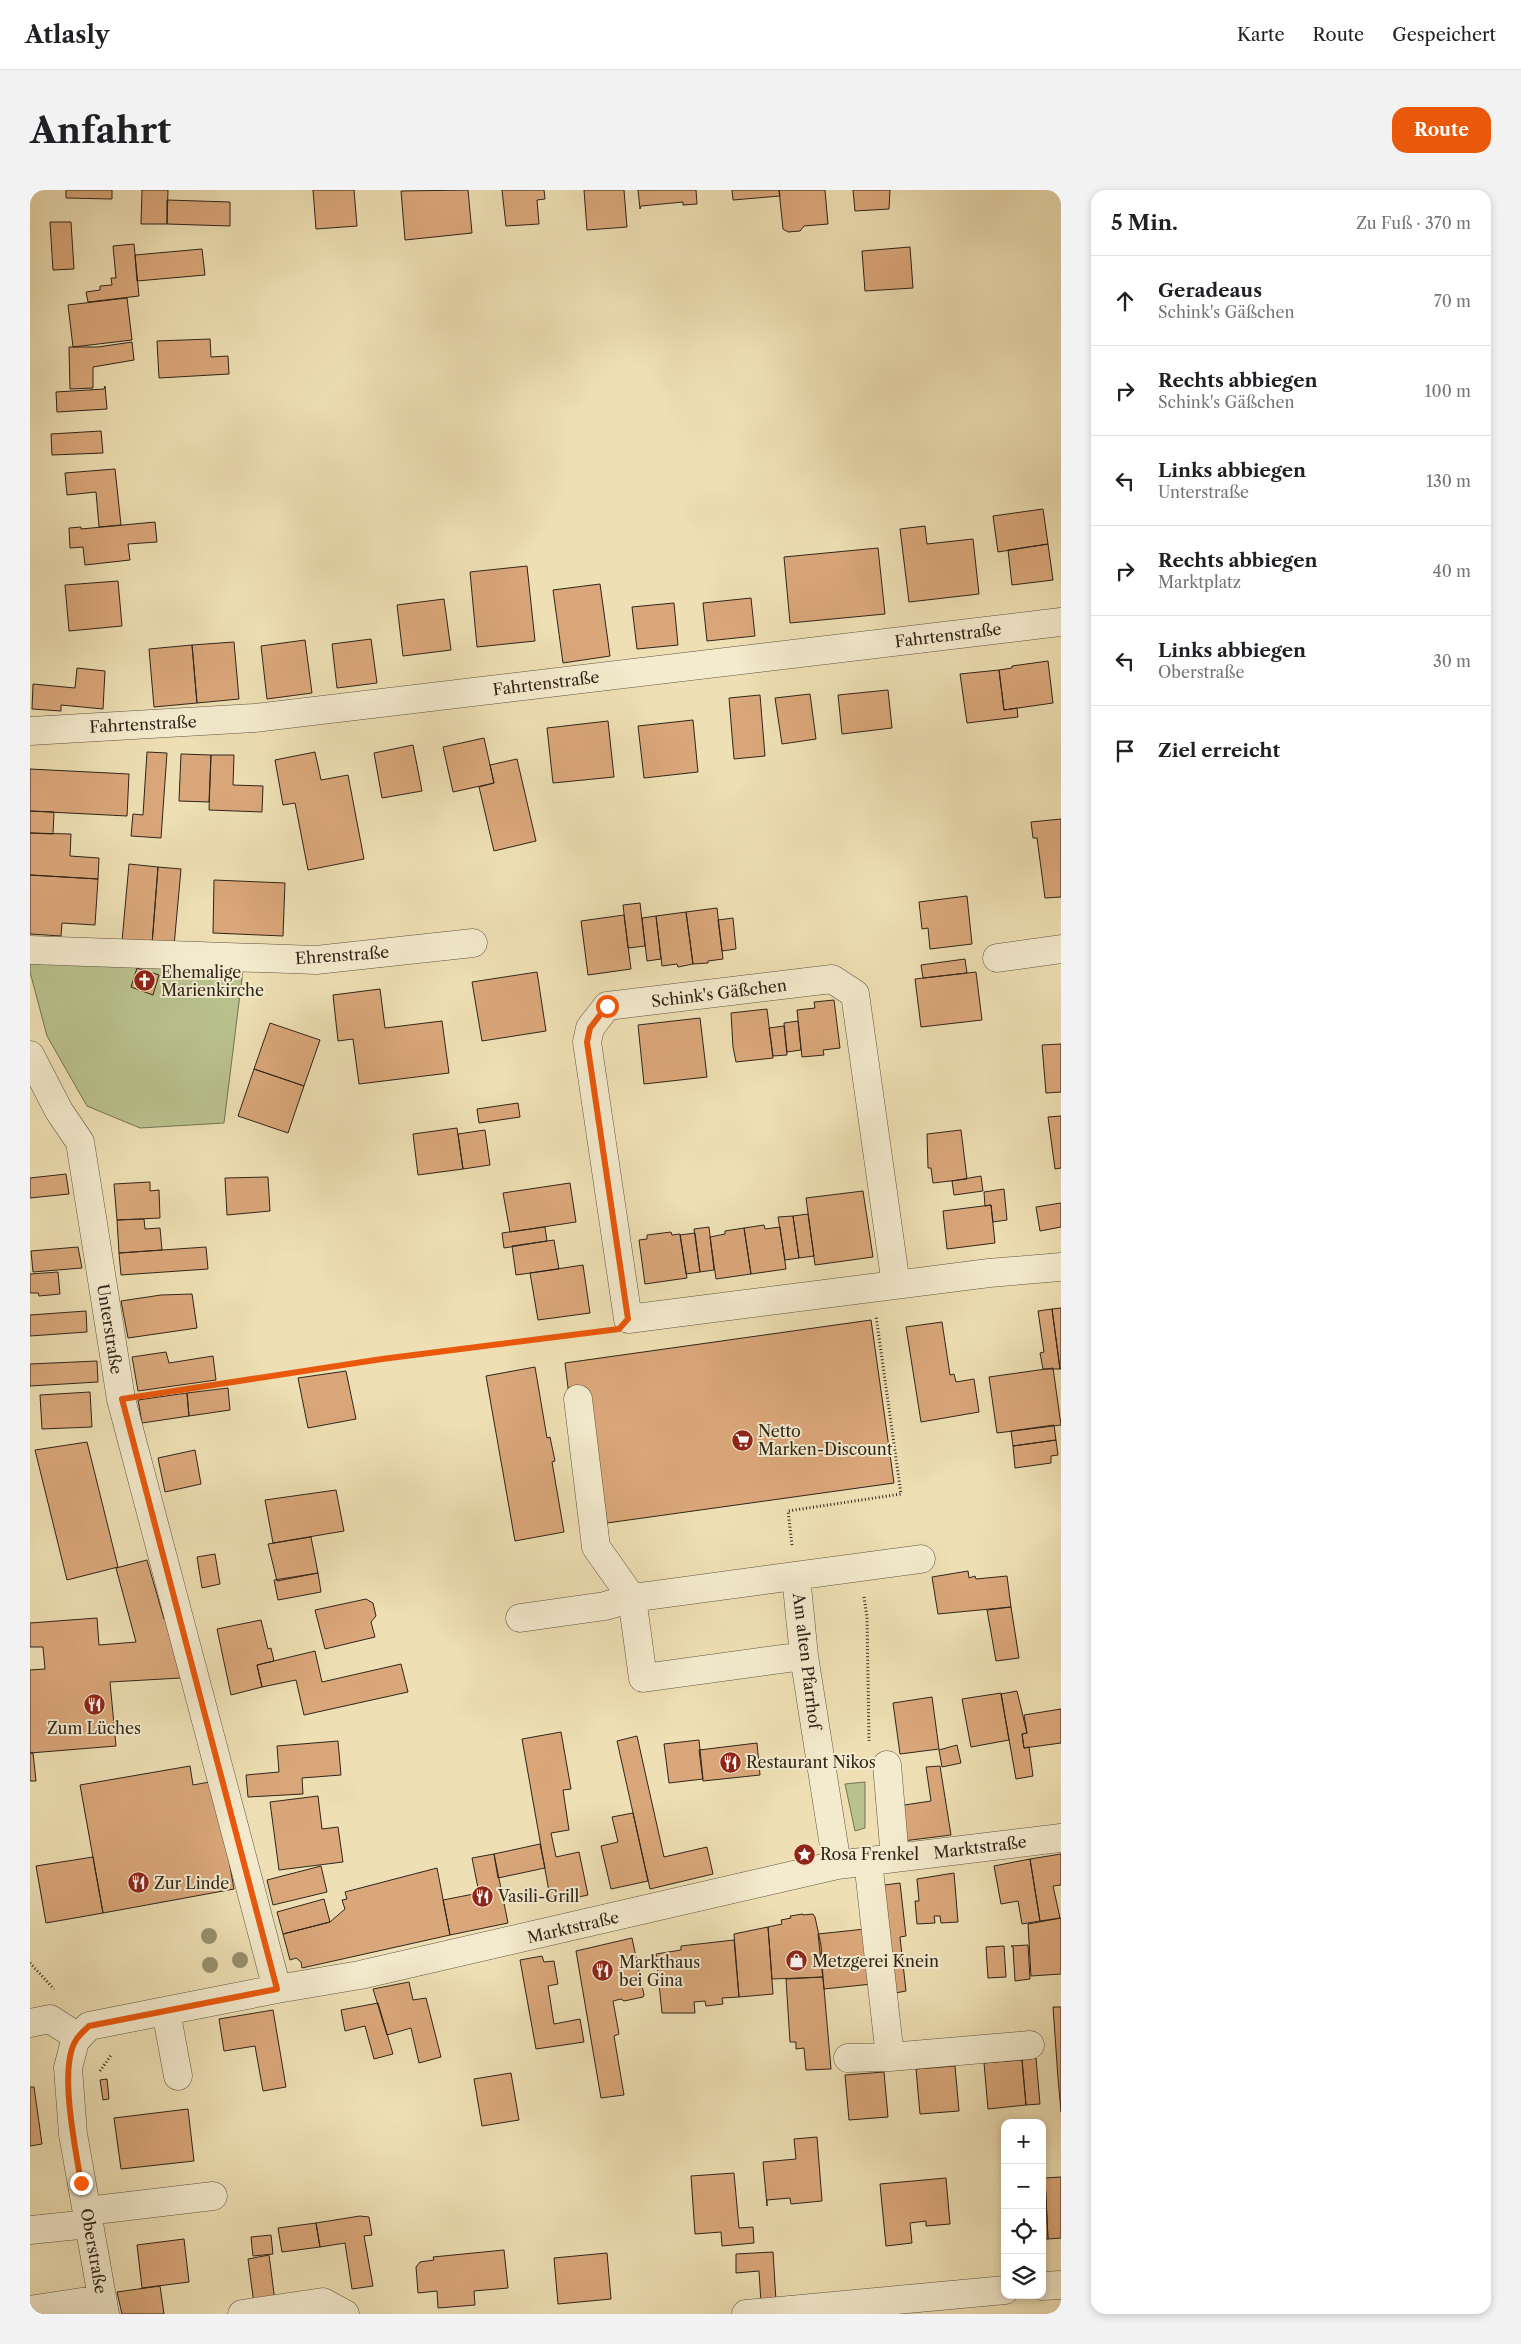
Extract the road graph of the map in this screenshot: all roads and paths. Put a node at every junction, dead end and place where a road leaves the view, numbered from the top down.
1 (1061, 622) edge
2 (30, 730) edge
3 (474, 943) dead end
4 (1061, 949) edge
5 (30, 950) edge
6 (997, 958) dead end
7 (33, 1067) edge
8 (1061, 1267) edge
9 (884, 1286) junction
10 (628, 1319) junction
11 (122, 1399) junction
12 (578, 1399) dead end
13 (921, 1559) dead end
14 (860, 1567) junction
15 (796, 1576) junction
16 (632, 1598) junction
17 (520, 1618) dead end
18 (804, 1656) junction
19 (869, 1743) dead end
20 (887, 1765) dead end
21 (1061, 1838) edge
22 (895, 1858) junction
23 (868, 1861) junction
24 (837, 1865) junction
25 (277, 1989) junction
26 (166, 2010) junction
27 (30, 2023) edge
28 (76, 2039) junction
29 (1030, 2045) dead end
30 (116, 2048) dead end
31 (890, 2057) junction
32 (848, 2058) dead end
33 (178, 2076) dead end
34 (94, 2078) dead end
35 (213, 2196) dead end
36 (88, 2217) junction
37 (30, 2230) edge
38 (1061, 2284) edge
39 (1046, 2286) edge
40 (1001, 2290) edge
41 (104, 2306) edge
42 (30, 2310) edge
43 (242, 2314) edge
44 (345, 2314) edge
45 (746, 2314) edge

1 - 2 street, Fahrtenstraße
3 - 5 street, Ehrenstraße
4 - 6 street
7 - 11 street, Unterstraße
8 - 9 street
9 - 10 street
9 - 10 street, Schink's Gäßchen
9 - 15 path
10 - 11 path
11 - 25 street, Unterstraße
12 - 16 street
13 - 14 street
14 - 15 street
14 - 19 path
15 - 16 street
15 - 18 street, Am alten Pfarrhof
16 - 17 street
16 - 18 street
18 - 24 street, Am alten Pfarrhof
20 - 22 street
21 - 22 street, Marktstraße
22 - 23 street, Marktstraße
23 - 24 street, Marktstraße
23 - 31 street
24 - 25 street, Marktstraße
25 - 26 street, Marktstraße
26 - 28 street, Marktstraße
26 - 33 street
27 - 28 street
28 - 36 street, Oberstraße
29 - 31 street
30 - 34 path
31 - 32 street
35 - 36 street
36 - 37 street
36 - 41 street, Oberstraße
38 - 39 street
40 - 45 street
41 - 42 street
43 - 44 street

